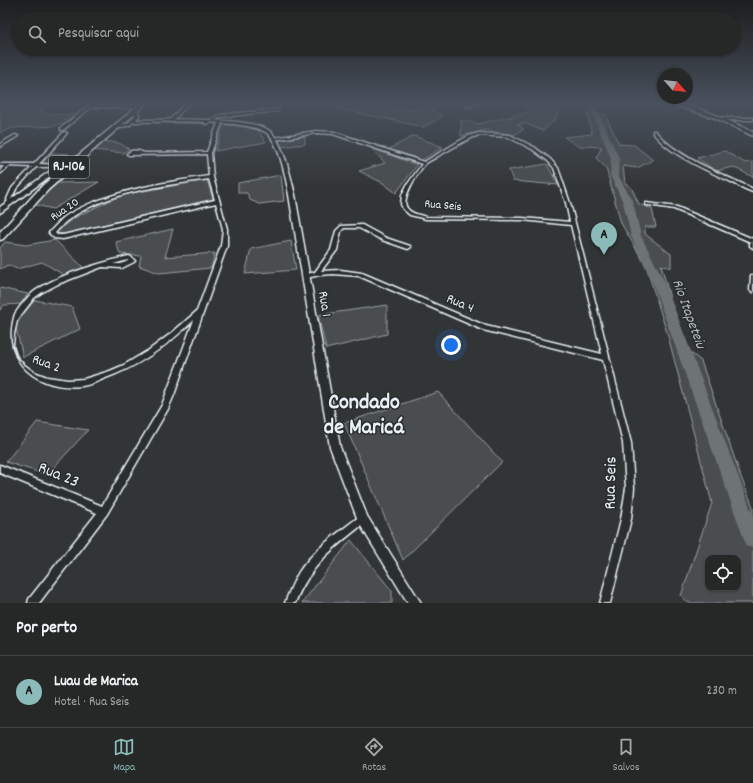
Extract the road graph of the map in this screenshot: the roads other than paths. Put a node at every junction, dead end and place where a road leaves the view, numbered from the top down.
1 (63, 131) edge
2 (107, 131) edge
3 (112, 131) edge
4 (217, 131) edge
5 (267, 131) edge
6 (654, 132) dead end
7 (16, 136) dead end
8 (274, 139) junction
9 (0, 146) edge
10 (209, 153) junction
11 (145, 154) dead end
12 (0, 162) edge
13 (424, 163) junction
14 (0, 165) edge
15 (22, 165) junction
16 (37, 165) junction
17 (7, 166) junction
18 (61, 166) junction
19 (0, 173) edge
20 (211, 177) junction
21 (753, 191) edge
22 (218, 201) junction
23 (10, 202) junction
24 (648, 204) dead end
25 (0, 211) edge
26 (573, 224) junction
27 (0, 238) edge
28 (753, 243) edge
29 (408, 247) dead end
30 (101, 265) dead end
31 (317, 273) junction
32 (306, 276) junction
33 (753, 278) edge
34 (753, 290) edge
35 (200, 312) junction
36 (606, 358) junction
37 (0, 469) edge
38 (104, 511) junction
39 (363, 519) junction
40 (33, 603) edge
41 (290, 603) edge
42 (415, 603) edge
43 (605, 603) edge

1 - 16 street
2 - 18 highway, RJ-106
3 - 27 highway, RJ-106
4 - 10 street, Rua 2
5 - 8 street
6 - 21 street
7 - 9 street
8 - 13 street
8 - 32 street, Rua 1
10 - 11 street
10 - 20 street, Rua 2
12 - 15 street
13 - 26 street, Rua Seis
13 - 26 street, Rua Seis
14 - 17 street
15 - 16 street
15 - 17 street
16 - 18 street
16 - 23 street
17 - 19 street
18 - 23 highway, RJ-106
20 - 22 street, Rua 2
20 - 22 street, Rua 20
22 - 35 street, Rua 2
23 - 25 highway, RJ-106
24 - 28 street
26 - 36 street, Rua Seis
29 - 31 street
30 - 35 street, Rua 2
31 - 32 street, Rua 4
31 - 36 street, Rua 4
32 - 39 street, Rua 1
33 - 34 street
35 - 38 street, Rua 2
36 - 43 street, Rua Seis
37 - 38 street, Rua 23
38 - 40 street, Rua 2
39 - 41 street
39 - 42 street, Rua 1

